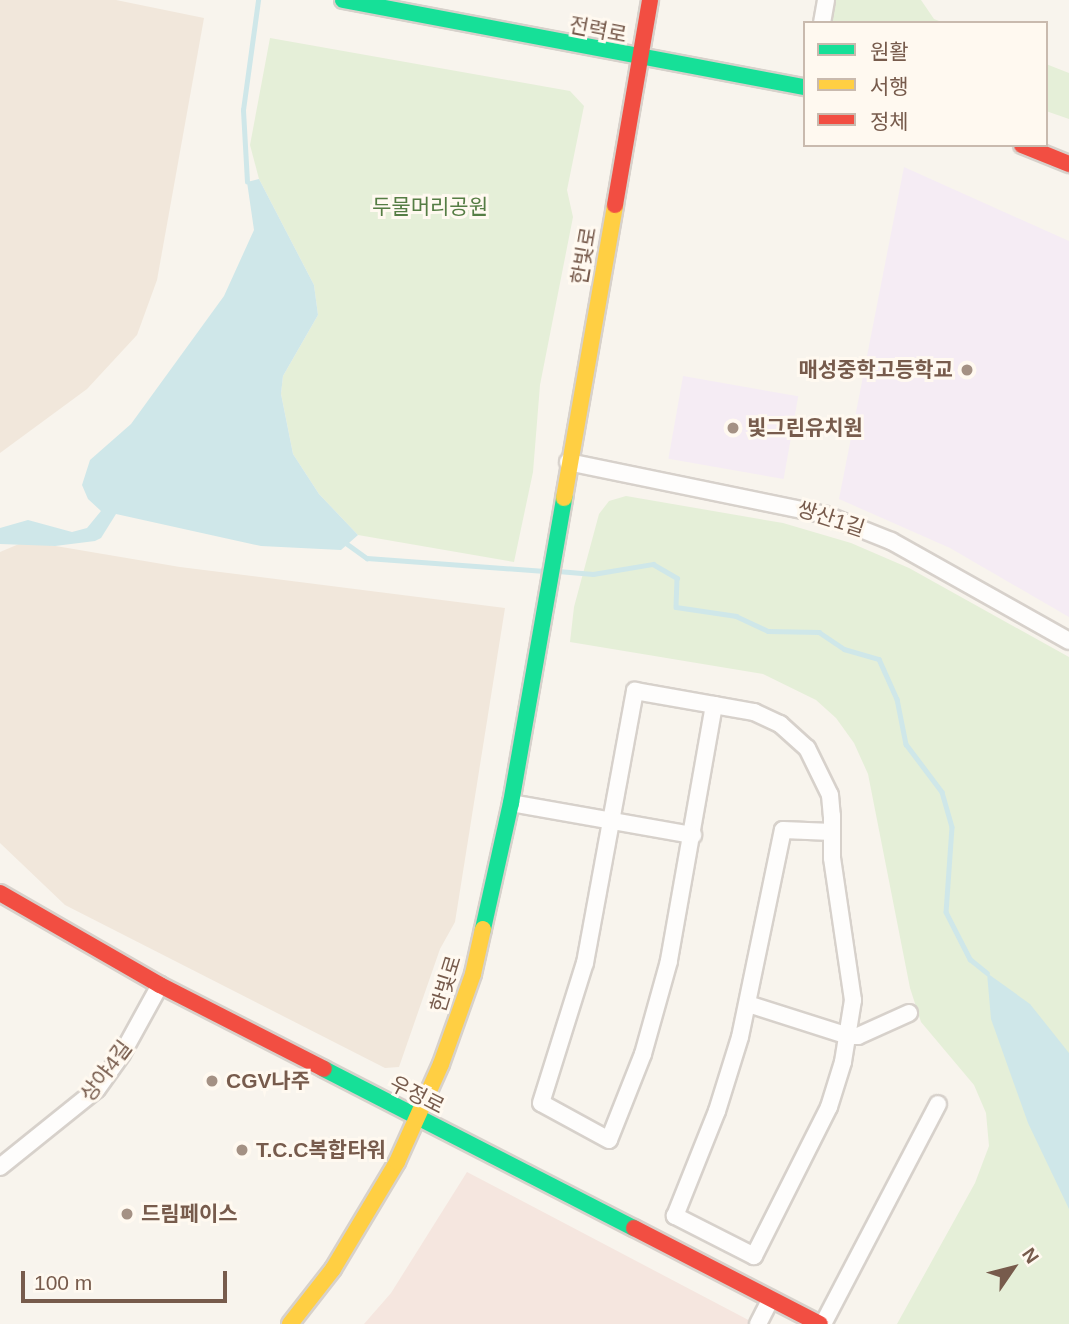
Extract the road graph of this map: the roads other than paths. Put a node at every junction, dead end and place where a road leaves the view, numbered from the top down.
1 (344, 0) edge
2 (650, 0) edge
3 (826, 0) edge
4 (822, 21) edge
5 (641, 60) junction
6 (803, 88) edge
7 (1027, 147) edge
8 (1069, 164) edge
9 (568, 462) junction
10 (1069, 641) edge
11 (714, 705) junction
12 (512, 803) junction
13 (614, 821) junction
14 (832, 832) junction
15 (693, 835) junction
16 (0, 893) edge
17 (160, 985) junction
18 (748, 1003) junction
19 (909, 1013) dead end
20 (848, 1036) junction
21 (938, 1104) dead end
22 (416, 1119) junction
23 (0, 1167) edge
24 (771, 1299) junction
25 (290, 1324) edge
26 (758, 1324) edge
27 (822, 1324) edge

1 - 5 street, 전력로
2 - 5 street, 한빛로
3 - 4 street
5 - 6 street, 전력로
5 - 9 street, 한빛로
7 - 8 street
9 - 10 street, 쌍산1길
9 - 12 street, 한빛로
11 - 13 street
11 - 14 street
11 - 15 street
12 - 13 street
12 - 22 street, 한빛로
13 - 15 street
13 - 15 street
14 - 18 street
14 - 20 street
16 - 17 street, 우정로
17 - 22 street, 우정로
17 - 23 street, 상야4길
18 - 20 street
18 - 20 street
19 - 20 street
21 - 27 street
22 - 24 street, 우정로
22 - 25 street, 한빛로
24 - 26 street
24 - 27 street, 우정로

